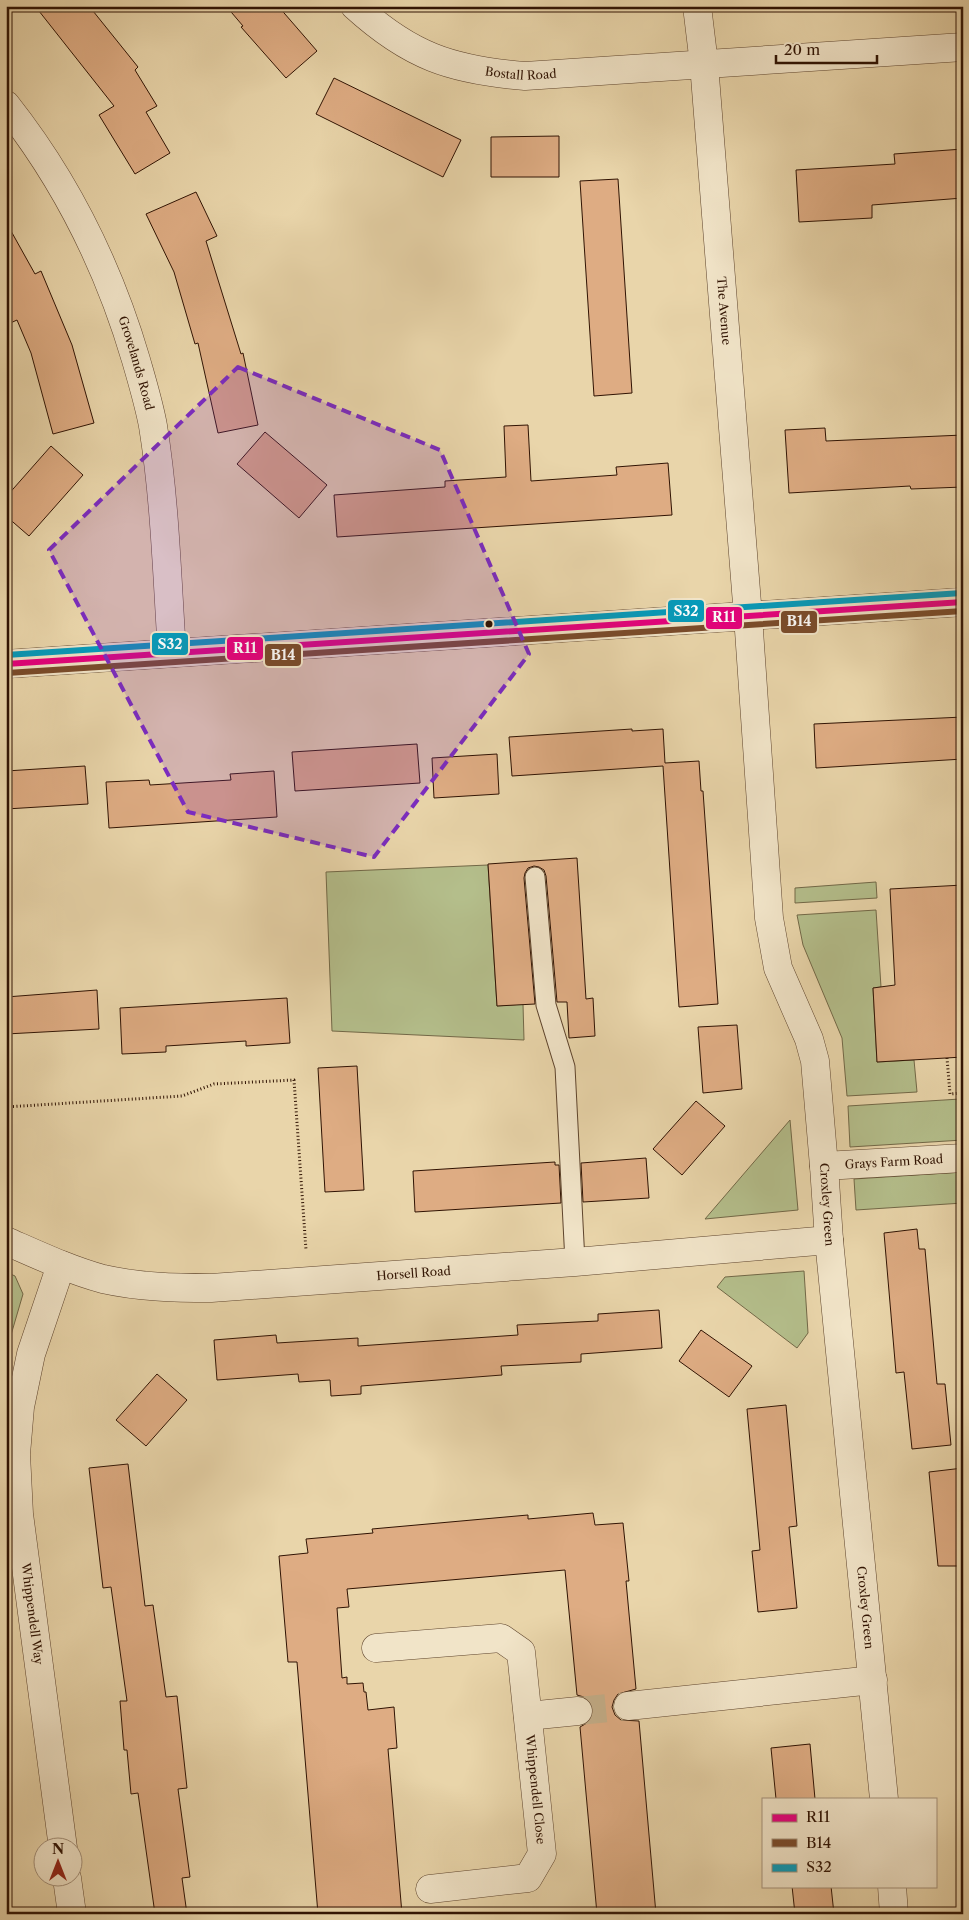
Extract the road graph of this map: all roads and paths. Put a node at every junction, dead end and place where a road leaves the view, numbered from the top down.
1 (355, 6) edge
2 (696, 6) edge
3 (963, 47) edge
4 (704, 64) junction
5 (6, 105) edge
6 (963, 602) edge
7 (748, 616) junction
8 (172, 652) junction
9 (6, 664) edge
10 (534, 877) dead end
11 (947, 1058) dead end
12 (963, 1093) edge
13 (6, 1107) edge
14 (963, 1158) edge
15 (824, 1166) junction
16 (829, 1240) junction
17 (6, 1241) edge
18 (575, 1262) junction
19 (61, 1265) junction
20 (308, 1281) junction
21 (12, 1515) edge
22 (376, 1648) dead end
23 (873, 1680) junction
24 (628, 1706) tunnel mouth
25 (578, 1711) tunnel mouth
26 (528, 1716) junction
27 (884, 1798) edge
28 (61, 1838) edge
29 (69, 1888) edge
30 (892, 1888) edge
31 (430, 1890) dead end
32 (72, 1914) edge
33 (894, 1914) edge

1 - 4 street, Bostall Road
2 - 4 street, The Avenue
3 - 4 street, Bostall Road
4 - 7 street, The Avenue
5 - 8 street, Grovelands Road
6 - 7 street
7 - 8 street
7 - 15 street, Croxley Green
8 - 9 street
10 - 18 lane
11 - 12 path
13 - 20 path
14 - 15 street, Grays Farm Road
15 - 16 street, Croxley Green
16 - 18 street, Horsell Road
16 - 23 street, Croxley Green
17 - 19 street, Horsell Road
18 - 20 street, Horsell Road
19 - 20 street, Horsell Road
19 - 21 street, Whippendell Way
21 - 28 street, Whippendell Way
22 - 26 street, Whippendell Close
23 - 24 street
23 - 27 street, Croxley Green
25 - 26 street, Whippendell Close
26 - 31 street, Whippendell Close
29 - 32 street
30 - 33 street

